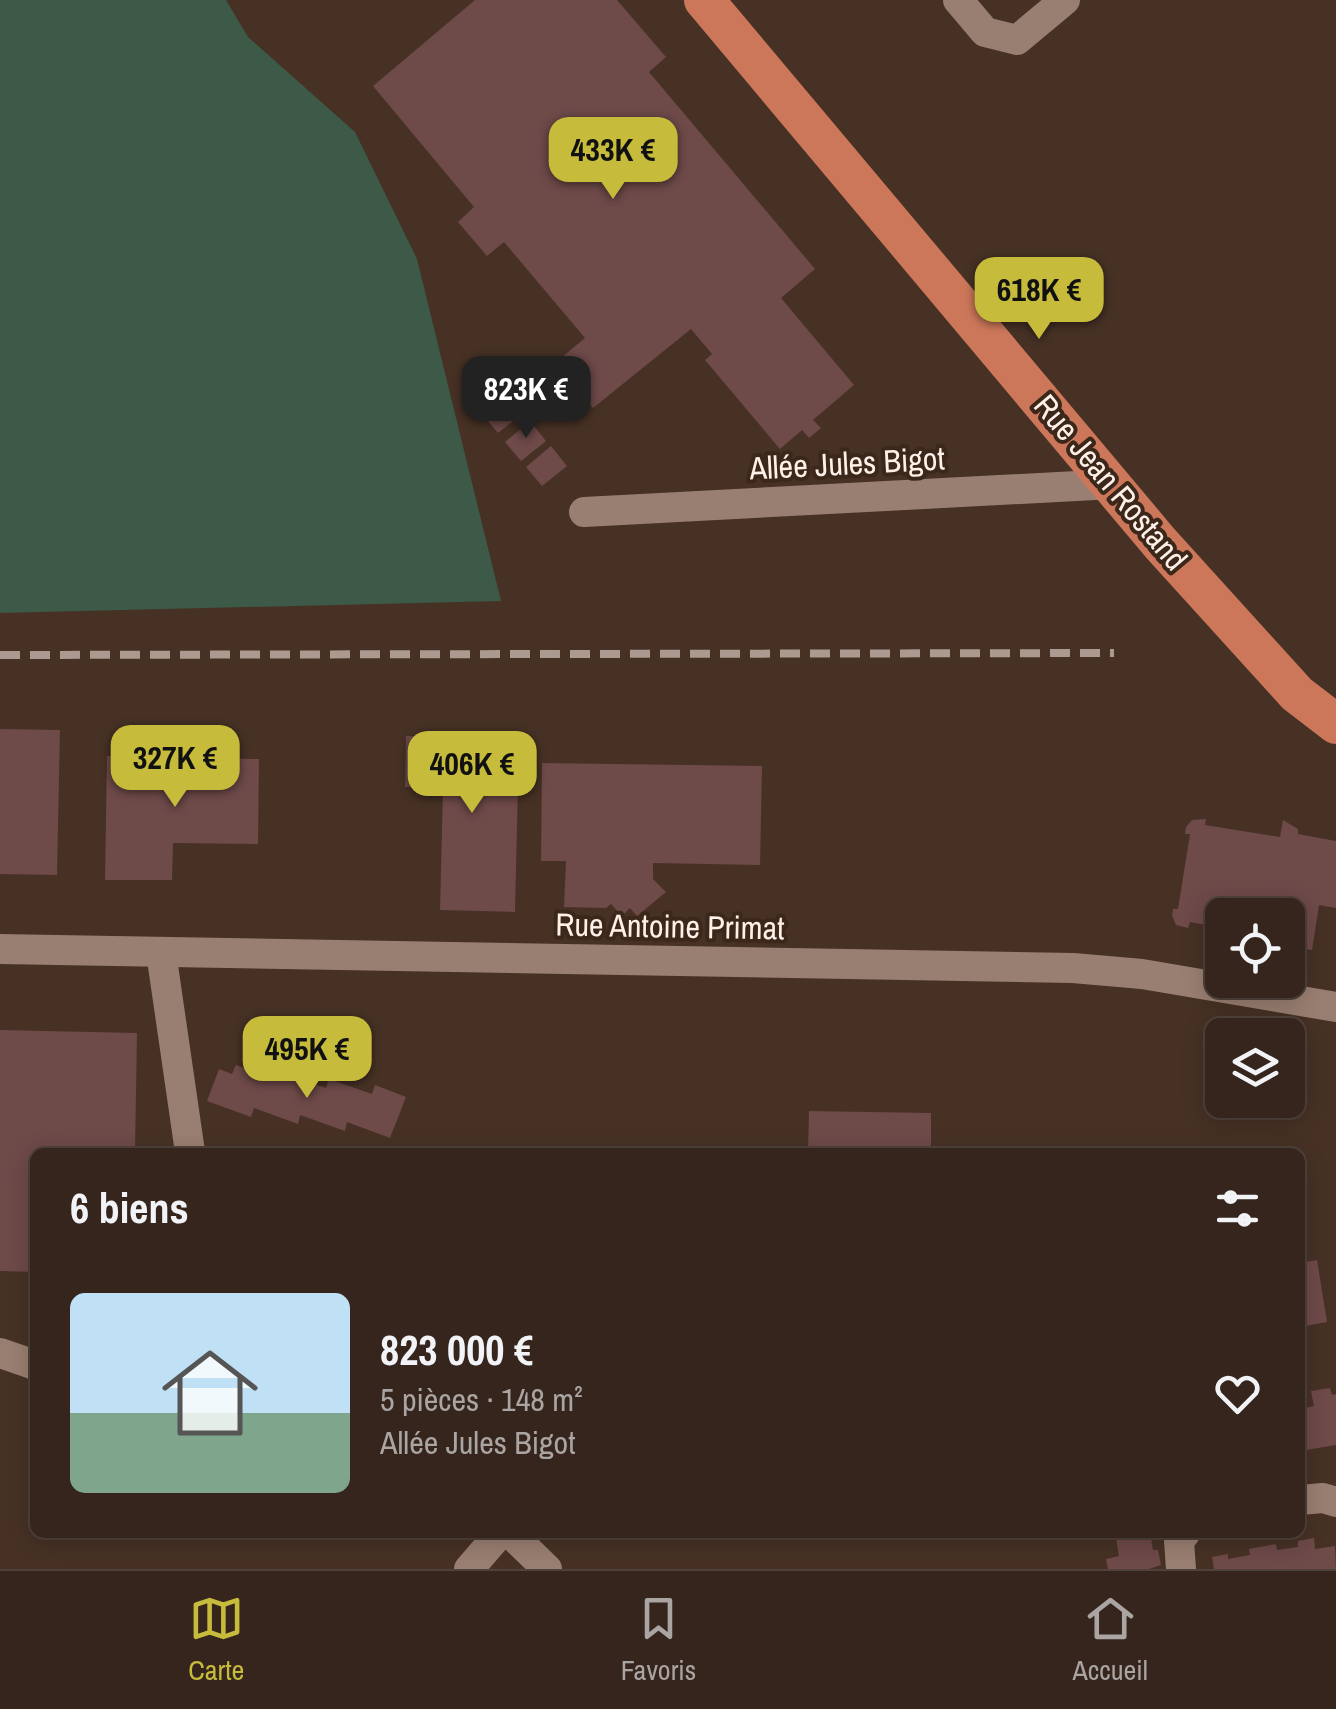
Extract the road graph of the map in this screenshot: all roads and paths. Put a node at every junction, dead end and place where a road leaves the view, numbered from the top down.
1 (704, 0) edge
2 (958, 0) edge
3 (1065, 0) edge
4 (1114, 484) junction
5 (584, 512) dead end
6 (1336, 724) edge
7 (0, 949) edge
8 (161, 952) junction
9 (1336, 1007) edge
10 (189, 1148) edge
11 (0, 1353) edge
12 (30, 1363) edge
13 (1305, 1500) edge
14 (1336, 1502) edge
15 (497, 1538) edge
16 (516, 1538) edge
17 (1182, 1538) edge
18 (469, 1569) edge
19 (547, 1569) edge
20 (1181, 1569) edge

1 - 4 main road, Rue Jean Rostand
2 - 3 street
4 - 5 street, Allée Jules Bigot
4 - 6 main road, Rue Jean Rostand
7 - 8 street, Rue Antoine Primat
8 - 9 street, Rue Antoine Primat
8 - 10 street
11 - 12 street
13 - 14 street
15 - 18 street
16 - 19 street
17 - 20 street

